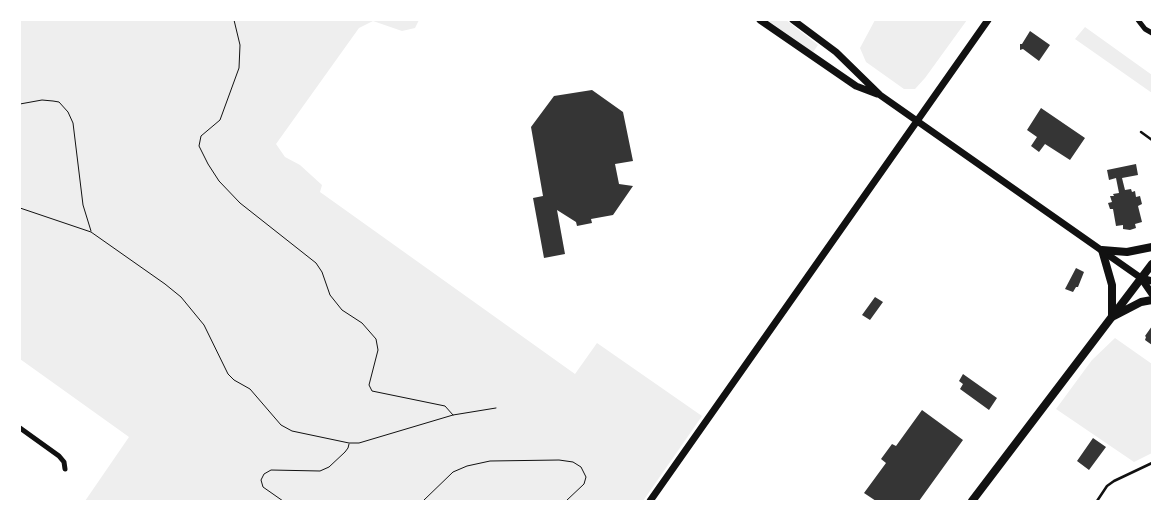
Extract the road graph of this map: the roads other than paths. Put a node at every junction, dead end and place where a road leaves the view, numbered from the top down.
1 (760, 20) edge
2 (793, 20) edge
3 (988, 20) edge
4 (1138, 20) edge
5 (1152, 33) edge
6 (880, 95) junction
7 (918, 121) junction
8 (1141, 132) dead end
9 (1152, 140) edge
10 (1152, 247) edge
11 (1102, 250) junction
12 (1152, 264) edge
13 (1141, 278) junction
14 (1152, 281) edge
15 (1152, 294) edge
16 (1152, 300) edge
17 (1112, 317) junction
18 (20, 428) edge
19 (1152, 463) edge
20 (65, 469) dead end
21 (974, 500) edge
22 (650, 501) edge
23 (1097, 501) edge

1 - 6 main road
2 - 6 main road
3 - 7 main road
4 - 5 street
6 - 7 main road
7 - 11 main road
7 - 22 main road
8 - 9 lane
10 - 11 main road
11 - 13 main road
11 - 17 main road
12 - 13 main road
13 - 14 main road
13 - 15 main road
13 - 17 main road
16 - 17 main road
17 - 21 main road
18 - 20 street
19 - 23 lane

